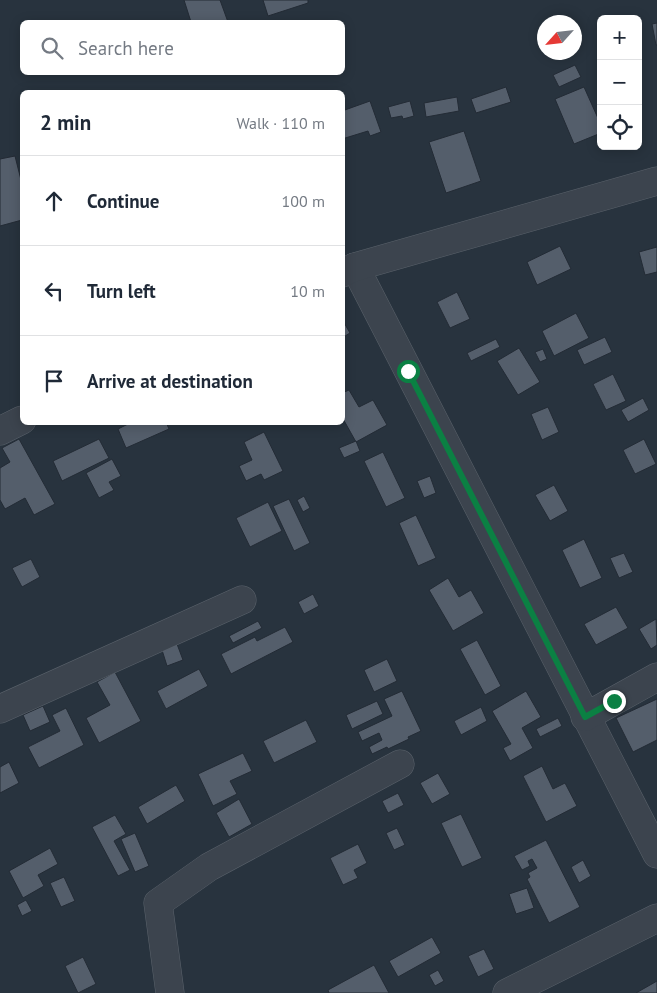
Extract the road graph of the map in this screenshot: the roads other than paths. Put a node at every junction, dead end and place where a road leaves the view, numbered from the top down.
1 (657, 181) edge
2 (349, 270) edge
3 (20, 421) edge
4 (0, 430) edge
5 (242, 600) dead end
6 (657, 677) edge
7 (0, 709) edge
8 (585, 717) junction
9 (400, 764) dead end
10 (657, 854) edge
11 (657, 918) edge
12 (170, 993) edge
13 (507, 993) edge

1 - 2 street
2 - 8 street
3 - 4 street
5 - 7 street
6 - 8 street
8 - 10 street
9 - 12 street
11 - 13 street

